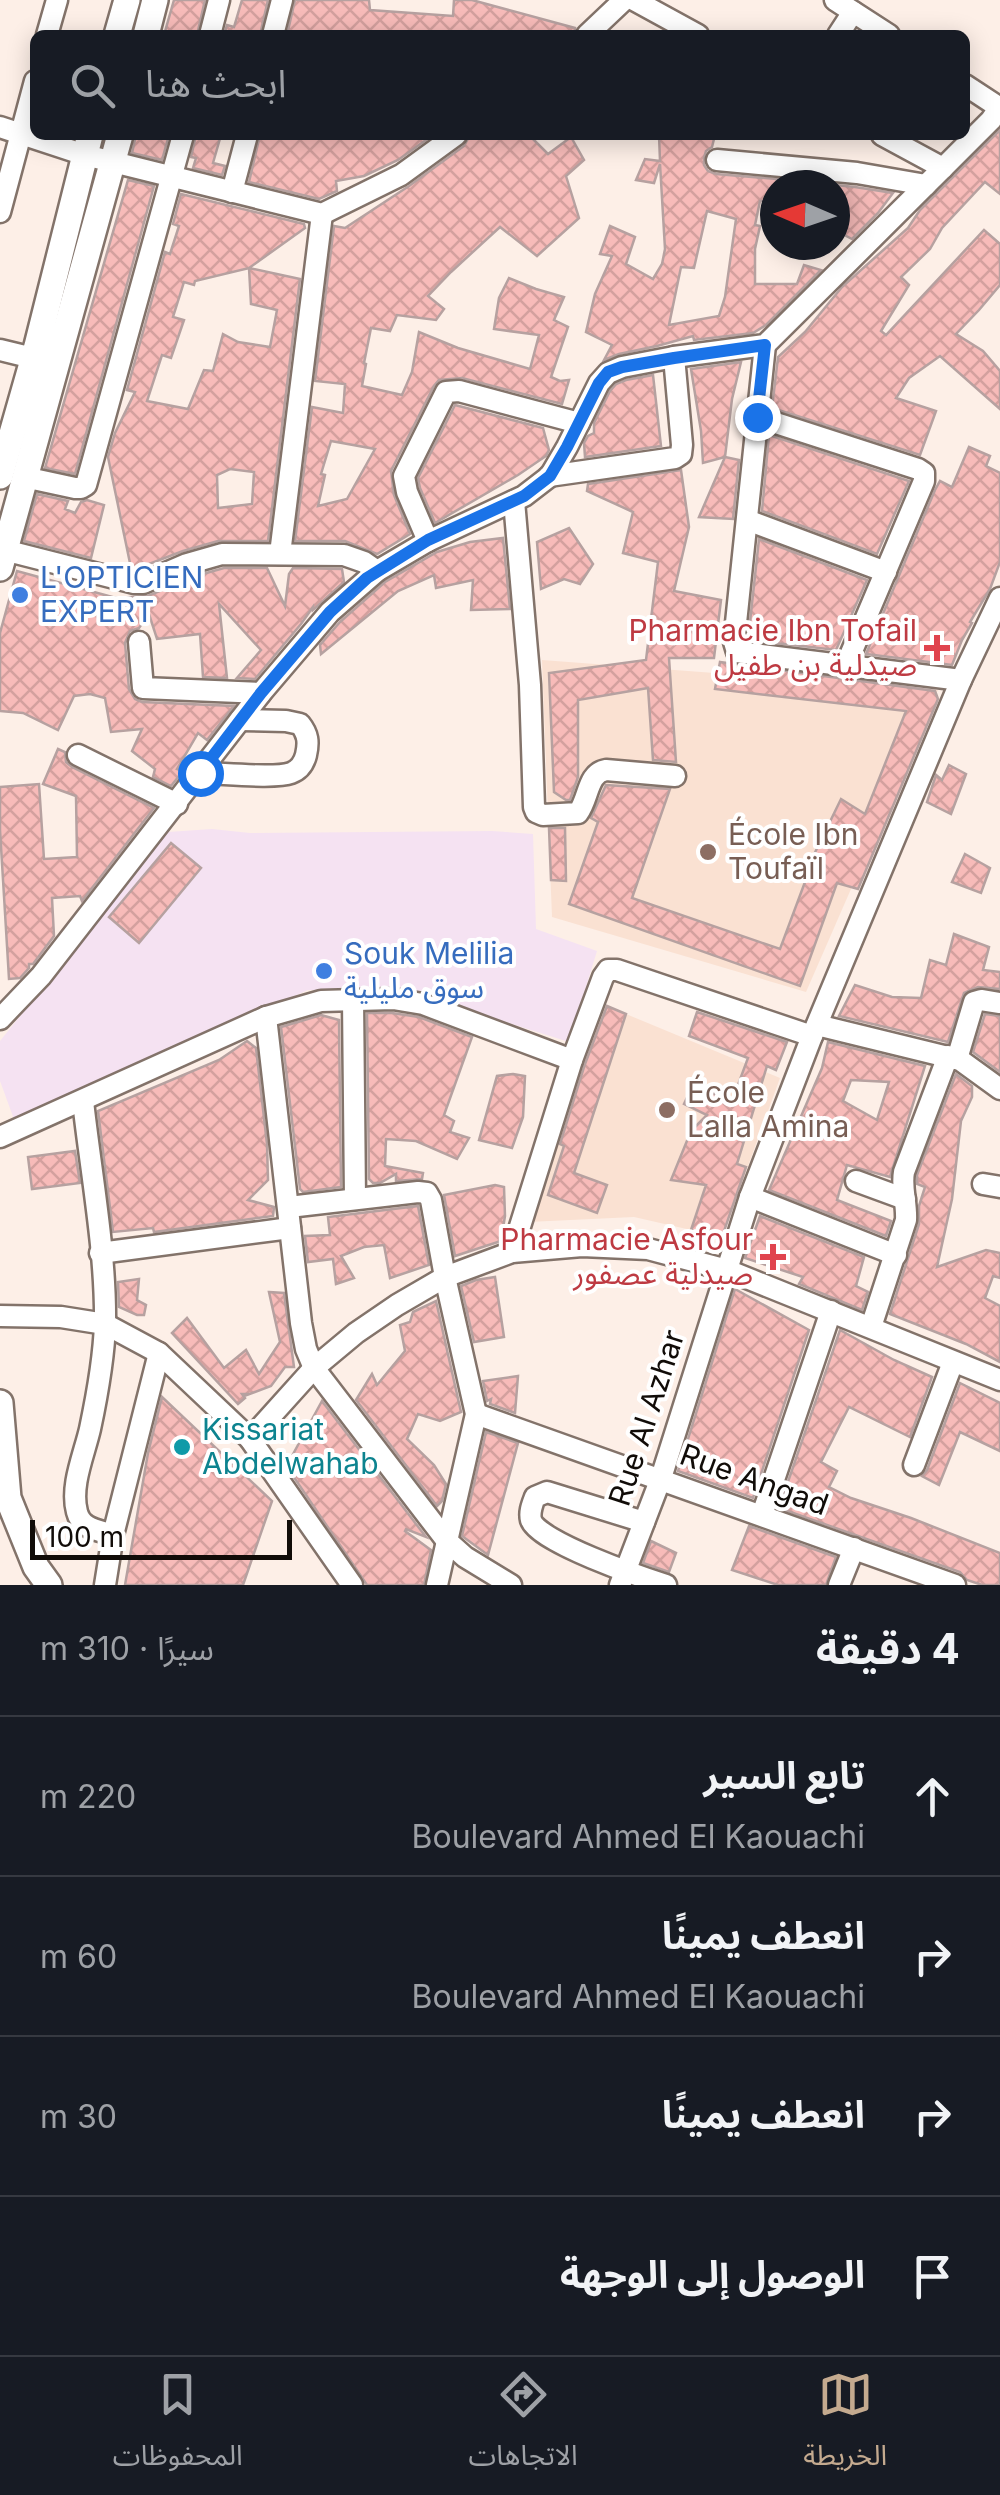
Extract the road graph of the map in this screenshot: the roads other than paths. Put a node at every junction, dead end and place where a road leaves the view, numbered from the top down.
1 (57, 0) edge
2 (126, 0) edge
3 (155, 0) edge
4 (219, 0) edge
5 (282, 0) edge
6 (624, 0) edge
7 (634, 0) edge
8 (835, 0) edge
9 (854, 12) junction
10 (49, 30) edge
11 (118, 30) edge
12 (147, 30) edge
13 (211, 30) edge
14 (274, 30) edge
15 (592, 30) edge
16 (689, 30) edge
17 (841, 30) edge
18 (881, 30) edge
19 (970, 88) edge
20 (30, 100) edge
21 (1000, 108) edge
22 (0, 127) edge
23 (21, 132) junction
24 (30, 134) edge
25 (62, 140) edge
26 (119, 140) edge
27 (182, 140) edge
28 (246, 140) edge
29 (449, 140) edge
30 (891, 140) edge
31 (88, 145) edge
32 (717, 160) dead end
33 (113, 161) junction
34 (943, 168) junction
35 (172, 176) junction
36 (926, 185) junction
37 (232, 192) junction
38 (0, 212) edge
39 (322, 214) junction
40 (765, 345) junction
41 (0, 350) edge
42 (33, 358) junction
43 (674, 358) junction
44 (757, 417) junction
45 (579, 423) junction
46 (12, 476) edge
47 (549, 476) junction
48 (514, 501) junction
49 (747, 520) junction
50 (428, 540) junction
51 (280, 554) junction
52 (2, 559) edge
53 (377, 571) junction
54 (886, 572) junction
55 (998, 606) edge
56 (139, 642) dead end
57 (846, 665) junction
58 (962, 680) junction
59 (261, 693) junction
60 (240, 720) junction
61 (78, 755) dead end
62 (200, 773) junction
63 (675, 776) dead end
64 (177, 804) junction
65 (353, 999) junction
66 (1000, 1003) edge
67 (266, 1017) junction
68 (0, 1019) edge
69 (814, 1031) junction
70 (952, 1058) junction
71 (572, 1060) junction
72 (1000, 1089) edge
73 (83, 1101) junction
74 (0, 1138) edge
75 (856, 1181) dead end
76 (750, 1197) junction
77 (355, 1199) junction
78 (906, 1199) junction
79 (289, 1218) junction
80 (512, 1252) junction
81 (100, 1253) junction
82 (896, 1255) junction
83 (727, 1270) junction
84 (445, 1276) junction
85 (831, 1311) junction
86 (0, 1316) edge
87 (105, 1324) junction
88 (871, 1327) junction
89 (159, 1353) junction
90 (953, 1362) junction
91 (314, 1368) junction
92 (1000, 1380) edge
93 (0, 1403) edge
94 (476, 1414) junction
95 (250, 1439) junction
96 (914, 1465) dead end
97 (661, 1478) junction
98 (762, 1515) junction
99 (644, 1522) junction
100 (113, 1534) junction
101 (446, 1540) junction
102 (854, 1548) junction
103 (623, 1578) edge
104 (49, 1585) edge
105 (105, 1585) edge
106 (352, 1585) edge
107 (437, 1585) edge
108 (512, 1585) edge
109 (666, 1585) edge
110 (839, 1585) edge
111 (955, 1585) edge

1 - 10 street
2 - 11 main road
3 - 12 main road
4 - 13 street
5 - 14 street
6 - 15 street
7 - 16 street
8 - 9 street
9 - 17 street
9 - 18 street
19 - 21 street
20 - 23 street
21 - 34 street
22 - 23 street
23 - 24 street
23 - 38 street
25 - 31 street
26 - 33 main road
27 - 35 street
28 - 37 street
29 - 39 street
30 - 34 street
31 - 33 street
31 - 42 main road
32 - 36 street
33 - 35 street
33 - 46 main road
34 - 36 street
35 - 37 street
35 - 46 street
36 - 40 street
37 - 39 street
39 - 51 street
40 - 43 street
40 - 44 street
41 - 42 street
42 - 46 main road
43 - 45 street
43 - 47 street
44 - 49 street
44 - 54 street
45 - 47 street
45 - 50 street
46 - 52 main road
47 - 48 street
48 - 50 street
48 - 63 street
49 - 54 street
49 - 57 street
50 - 53 street
51 - 52 street
51 - 53 street
53 - 59 street
54 - 57 street
55 - 58 street, Rue Al Azhar
56 - 59 street
57 - 58 street
58 - 69 street, Rue Al Azhar
59 - 60 street
60 - 62 street
60 - 62 street
61 - 64 street
62 - 64 street
64 - 68 street
65 - 67 street
65 - 71 street
65 - 77 street
66 - 70 street
67 - 73 street
67 - 79 street
69 - 70 street
69 - 71 street
69 - 76 street, Rue Al Azhar
70 - 72 street
70 - 78 street
71 - 80 street
73 - 74 street
73 - 81 street
75 - 78 street
76 - 82 street
76 - 83 street, Rue Al Azhar
77 - 79 street
77 - 84 street
78 - 82 street
79 - 81 street
79 - 91 street
80 - 83 street
80 - 84 street
81 - 87 street
82 - 88 street
83 - 85 street
83 - 97 street, Rue Al Azhar
84 - 91 street
84 - 94 street
85 - 88 street
85 - 98 street
86 - 87 street
87 - 89 street
87 - 100 street
88 - 90 street
89 - 95 street
89 - 100 street
90 - 92 street
90 - 96 street
91 - 95 street
91 - 101 street
93 - 104 main road
94 - 97 street, Rue Angad
94 - 101 street
95 - 106 street
97 - 98 street, Rue Angad
97 - 99 street, Rue Al Azhar
98 - 102 street, Rue Angad
99 - 103 street, Rue Al Azhar
99 - 103 street
100 - 105 street
101 - 107 street
101 - 108 street
102 - 110 street
102 - 111 street, Rue Angad
103 - 109 street

